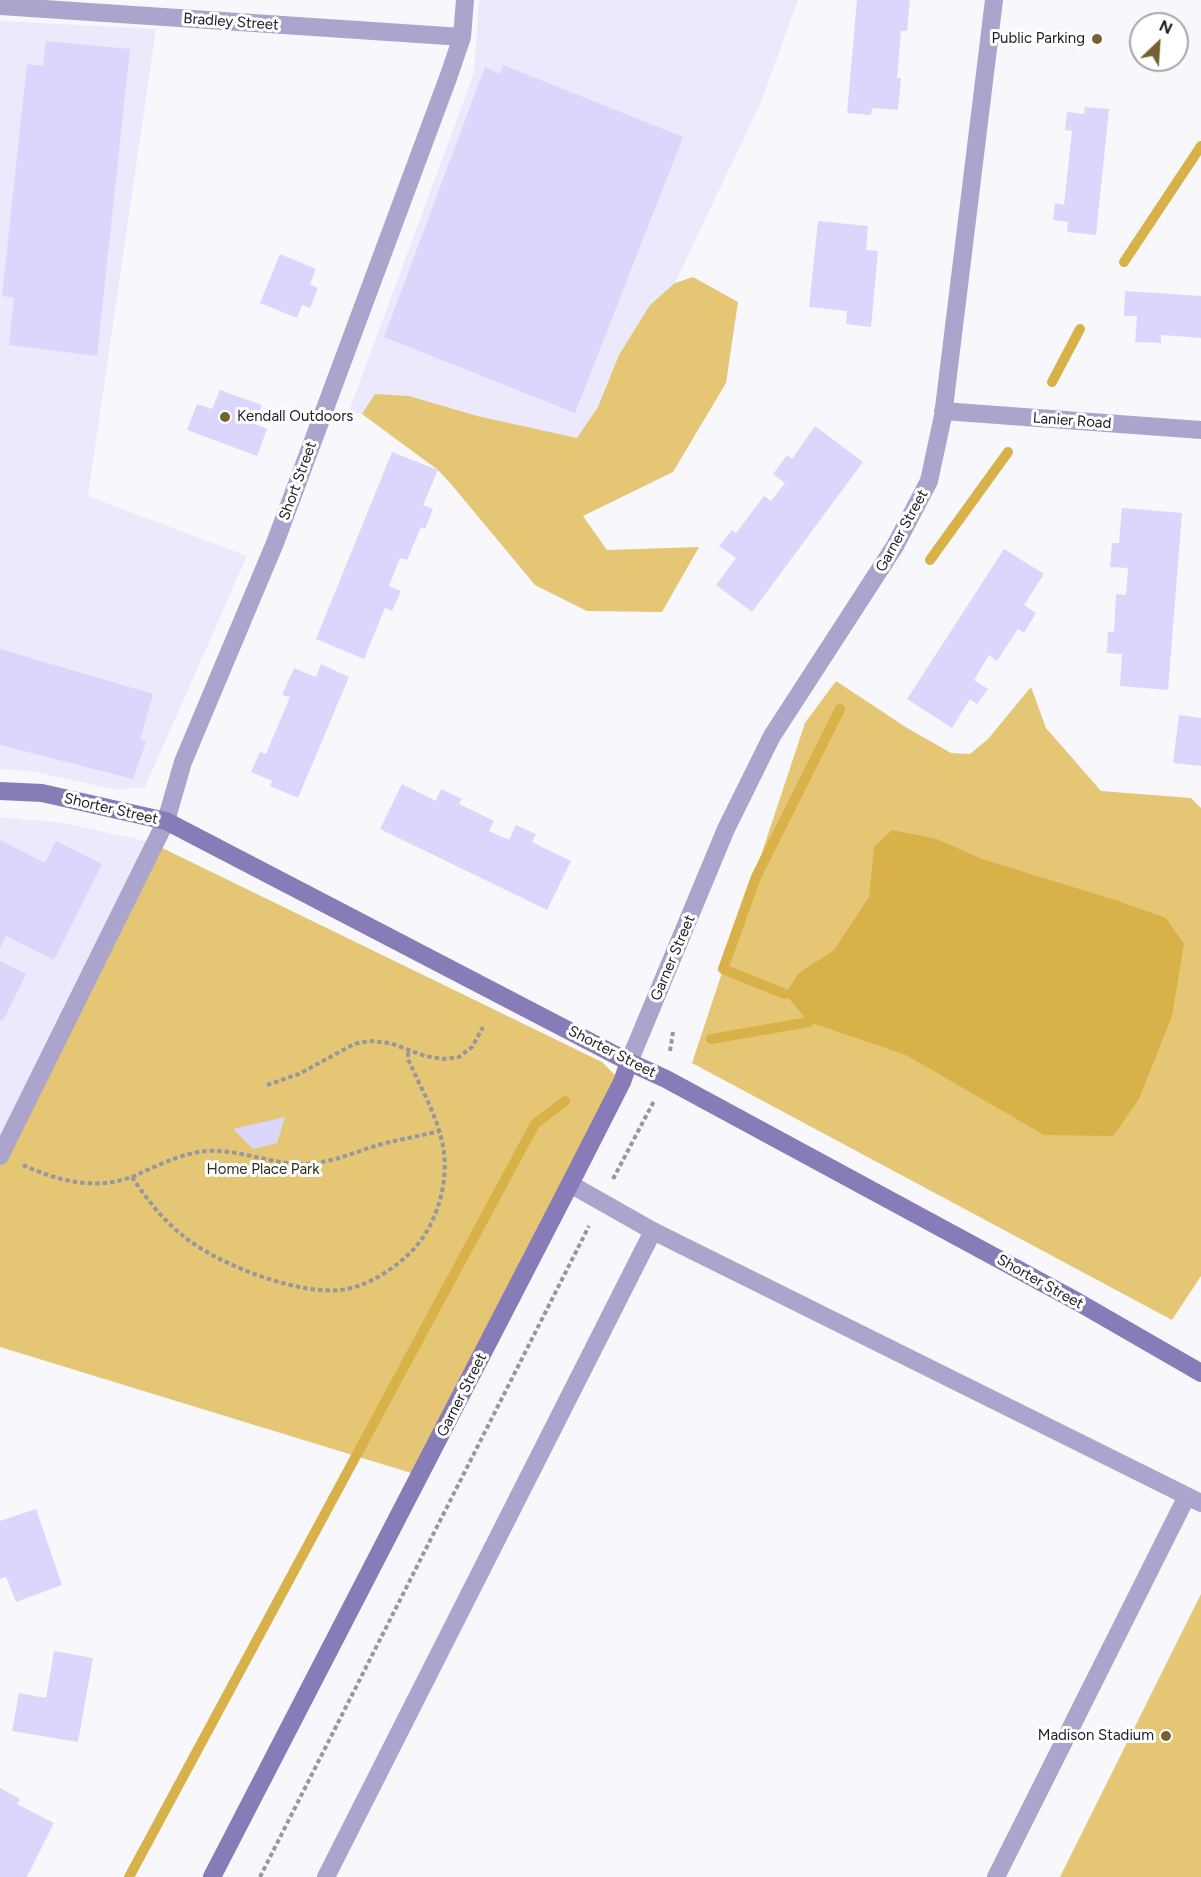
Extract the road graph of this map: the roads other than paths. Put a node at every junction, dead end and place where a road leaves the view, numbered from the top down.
1 (465, 0) edge
2 (994, 0) edge
3 (0, 6) edge
4 (462, 37) junction
5 (943, 411) junction
6 (1201, 430) edge
7 (0, 791) edge
8 (166, 821) junction
9 (629, 1062) junction
10 (0, 1156) edge
11 (570, 1184) junction
12 (653, 1231) junction
13 (1201, 1373) edge
14 (1194, 1499) edge
15 (212, 1877) edge
16 (326, 1877) edge
17 (996, 1877) edge

1 - 4 street, Short Street
2 - 5 street, Garner Street
3 - 4 street, Bradley Street
4 - 8 street, Short Street
5 - 6 street, Lanier Road
5 - 9 street, Garner Street
7 - 8 street, Shorter Street
8 - 9 street, Shorter Street
8 - 10 street, Short Street
9 - 11 street, Garner Street
9 - 13 street, Shorter Street
11 - 12 street
11 - 15 street, Garner Street
12 - 14 street
12 - 16 street
14 - 17 street

